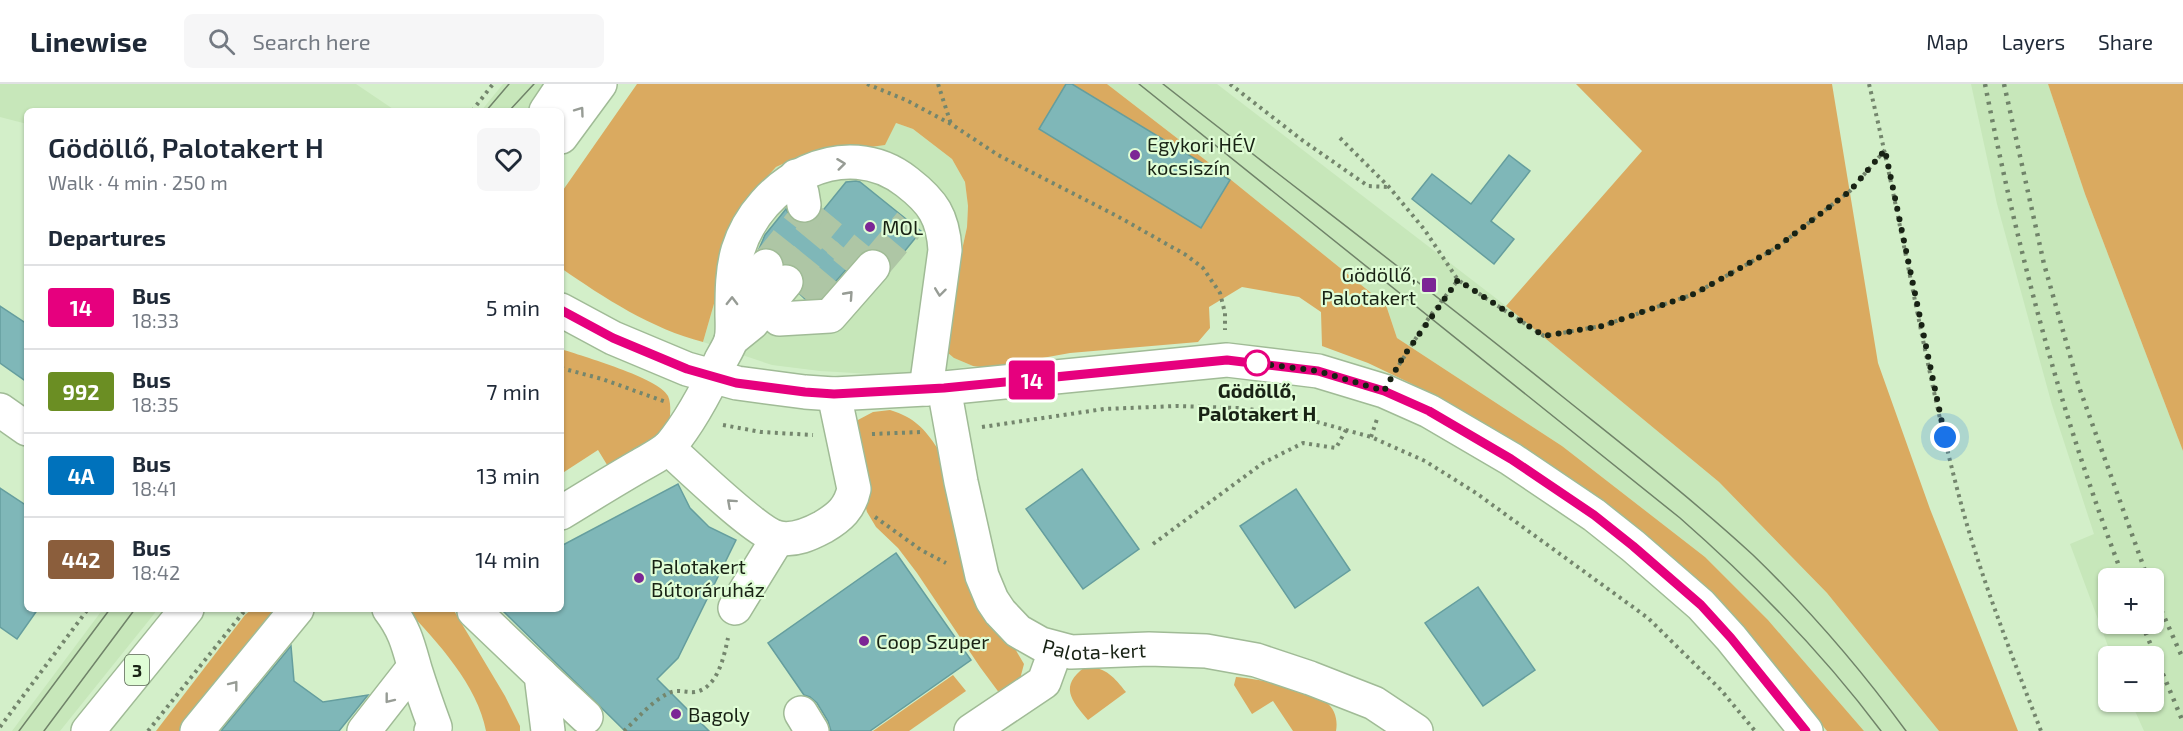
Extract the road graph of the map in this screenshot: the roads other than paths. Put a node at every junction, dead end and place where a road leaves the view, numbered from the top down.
1 (564, 84) edge
2 (600, 84) edge
3 (548, 108) edge
4 (564, 133) edge
5 (869, 267) tunnel mouth
6 (564, 312) edge
7 (754, 327) junction
8 (713, 376) junction
9 (935, 389) junction
10 (834, 394) junction
11 (0, 410) edge
12 (24, 427) edge
13 (668, 448) junction
14 (564, 511) edge
15 (778, 538) junction
16 (735, 608) road end
17 (185, 612) edge
18 (295, 612) edge
19 (391, 612) edge
20 (475, 612) edge
21 (1056, 649) junction
22 (414, 667) junction
23 (541, 675) junction
24 (586, 717) dead end
25 (88, 731) edge
26 (197, 731) edge
27 (364, 731) edge
28 (431, 731) edge
29 (548, 731) edge
30 (971, 731) edge
31 (1416, 731) edge
32 (1806, 731) edge

1 - 3 main road
4 -> 2 main road
7 -> 5 main road
6 - 8 main road
7 - 7 main road
7 - 8 main road
7 -> 9 main road, Palota-kert
8 - 10 main road
8 - 13 main road
9 - 10 main road
9 - 21 main road, Palota-kert
9 - 32 main road
10 - 15 main road
11 - 12 main road
13 - 14 main road
15 -> 13 main road
15 - 16 main road
17 - 25 main road, 3
26 -> 18 main road
19 - 22 main road
20 - 23 main road
21 - 30 main road
21 - 31 main road, Palota-kert
22 -> 27 main road
22 - 28 main road
23 - 24 main road
23 - 29 main road

